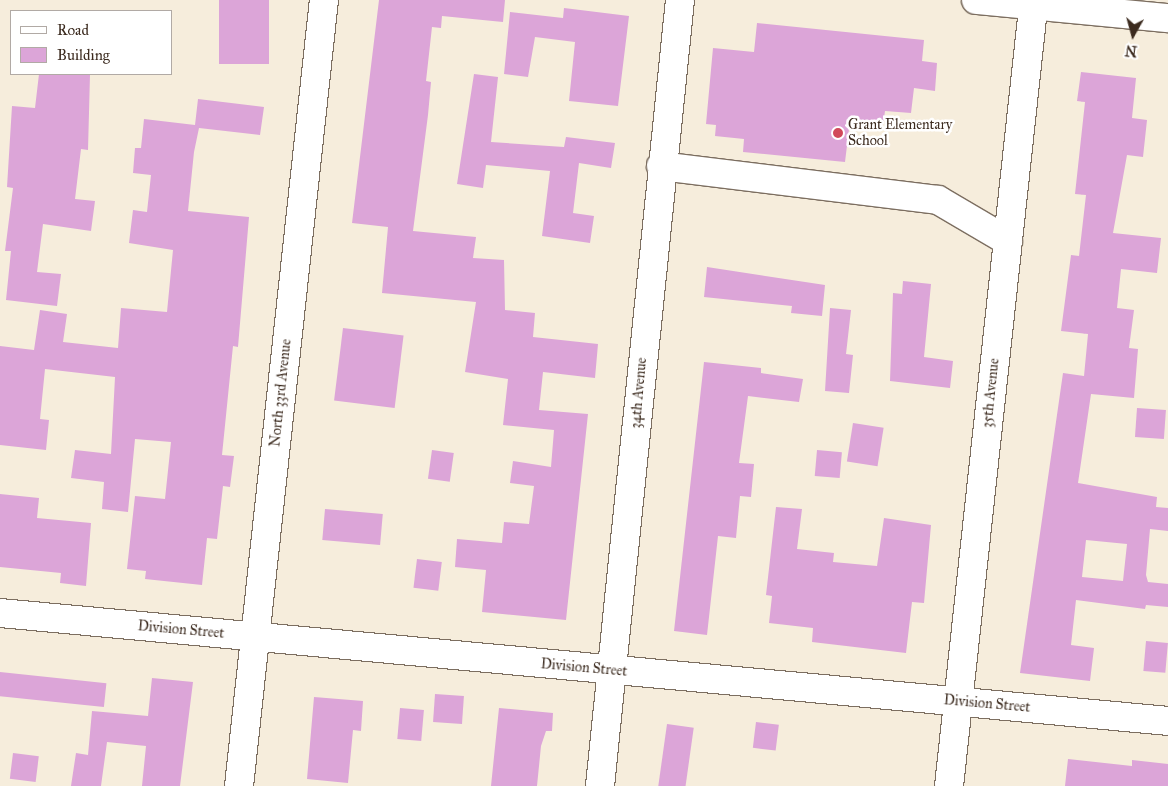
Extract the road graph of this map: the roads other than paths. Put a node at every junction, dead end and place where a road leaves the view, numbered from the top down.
1 (324, 0) edge
2 (680, 0) edge
3 (976, 0) edge
4 (1034, 3) edge
5 (1168, 18) edge
6 (661, 166) junction
7 (1008, 241) junction
8 (0, 613) edge
9 (254, 637) junction
10 (613, 670) junction
11 (958, 702) junction
12 (1168, 721) edge
13 (238, 786) edge
14 (600, 786) edge
15 (948, 786) edge

1 - 9 street, North 33rd Avenue
2 - 6 street, 34th Avenue
3 - 4 street
4 - 5 street
4 - 7 street, 35th Avenue
6 - 7 street
6 - 10 street, 34th Avenue
7 - 11 street, 35th Avenue
8 - 9 street, Division Street
9 - 10 street, Division Street
9 - 13 street, North 33rd Avenue
10 - 11 street, Division Street
10 - 14 street, 34th Avenue
11 - 12 street, Division Street
11 - 15 street, 35th Avenue

